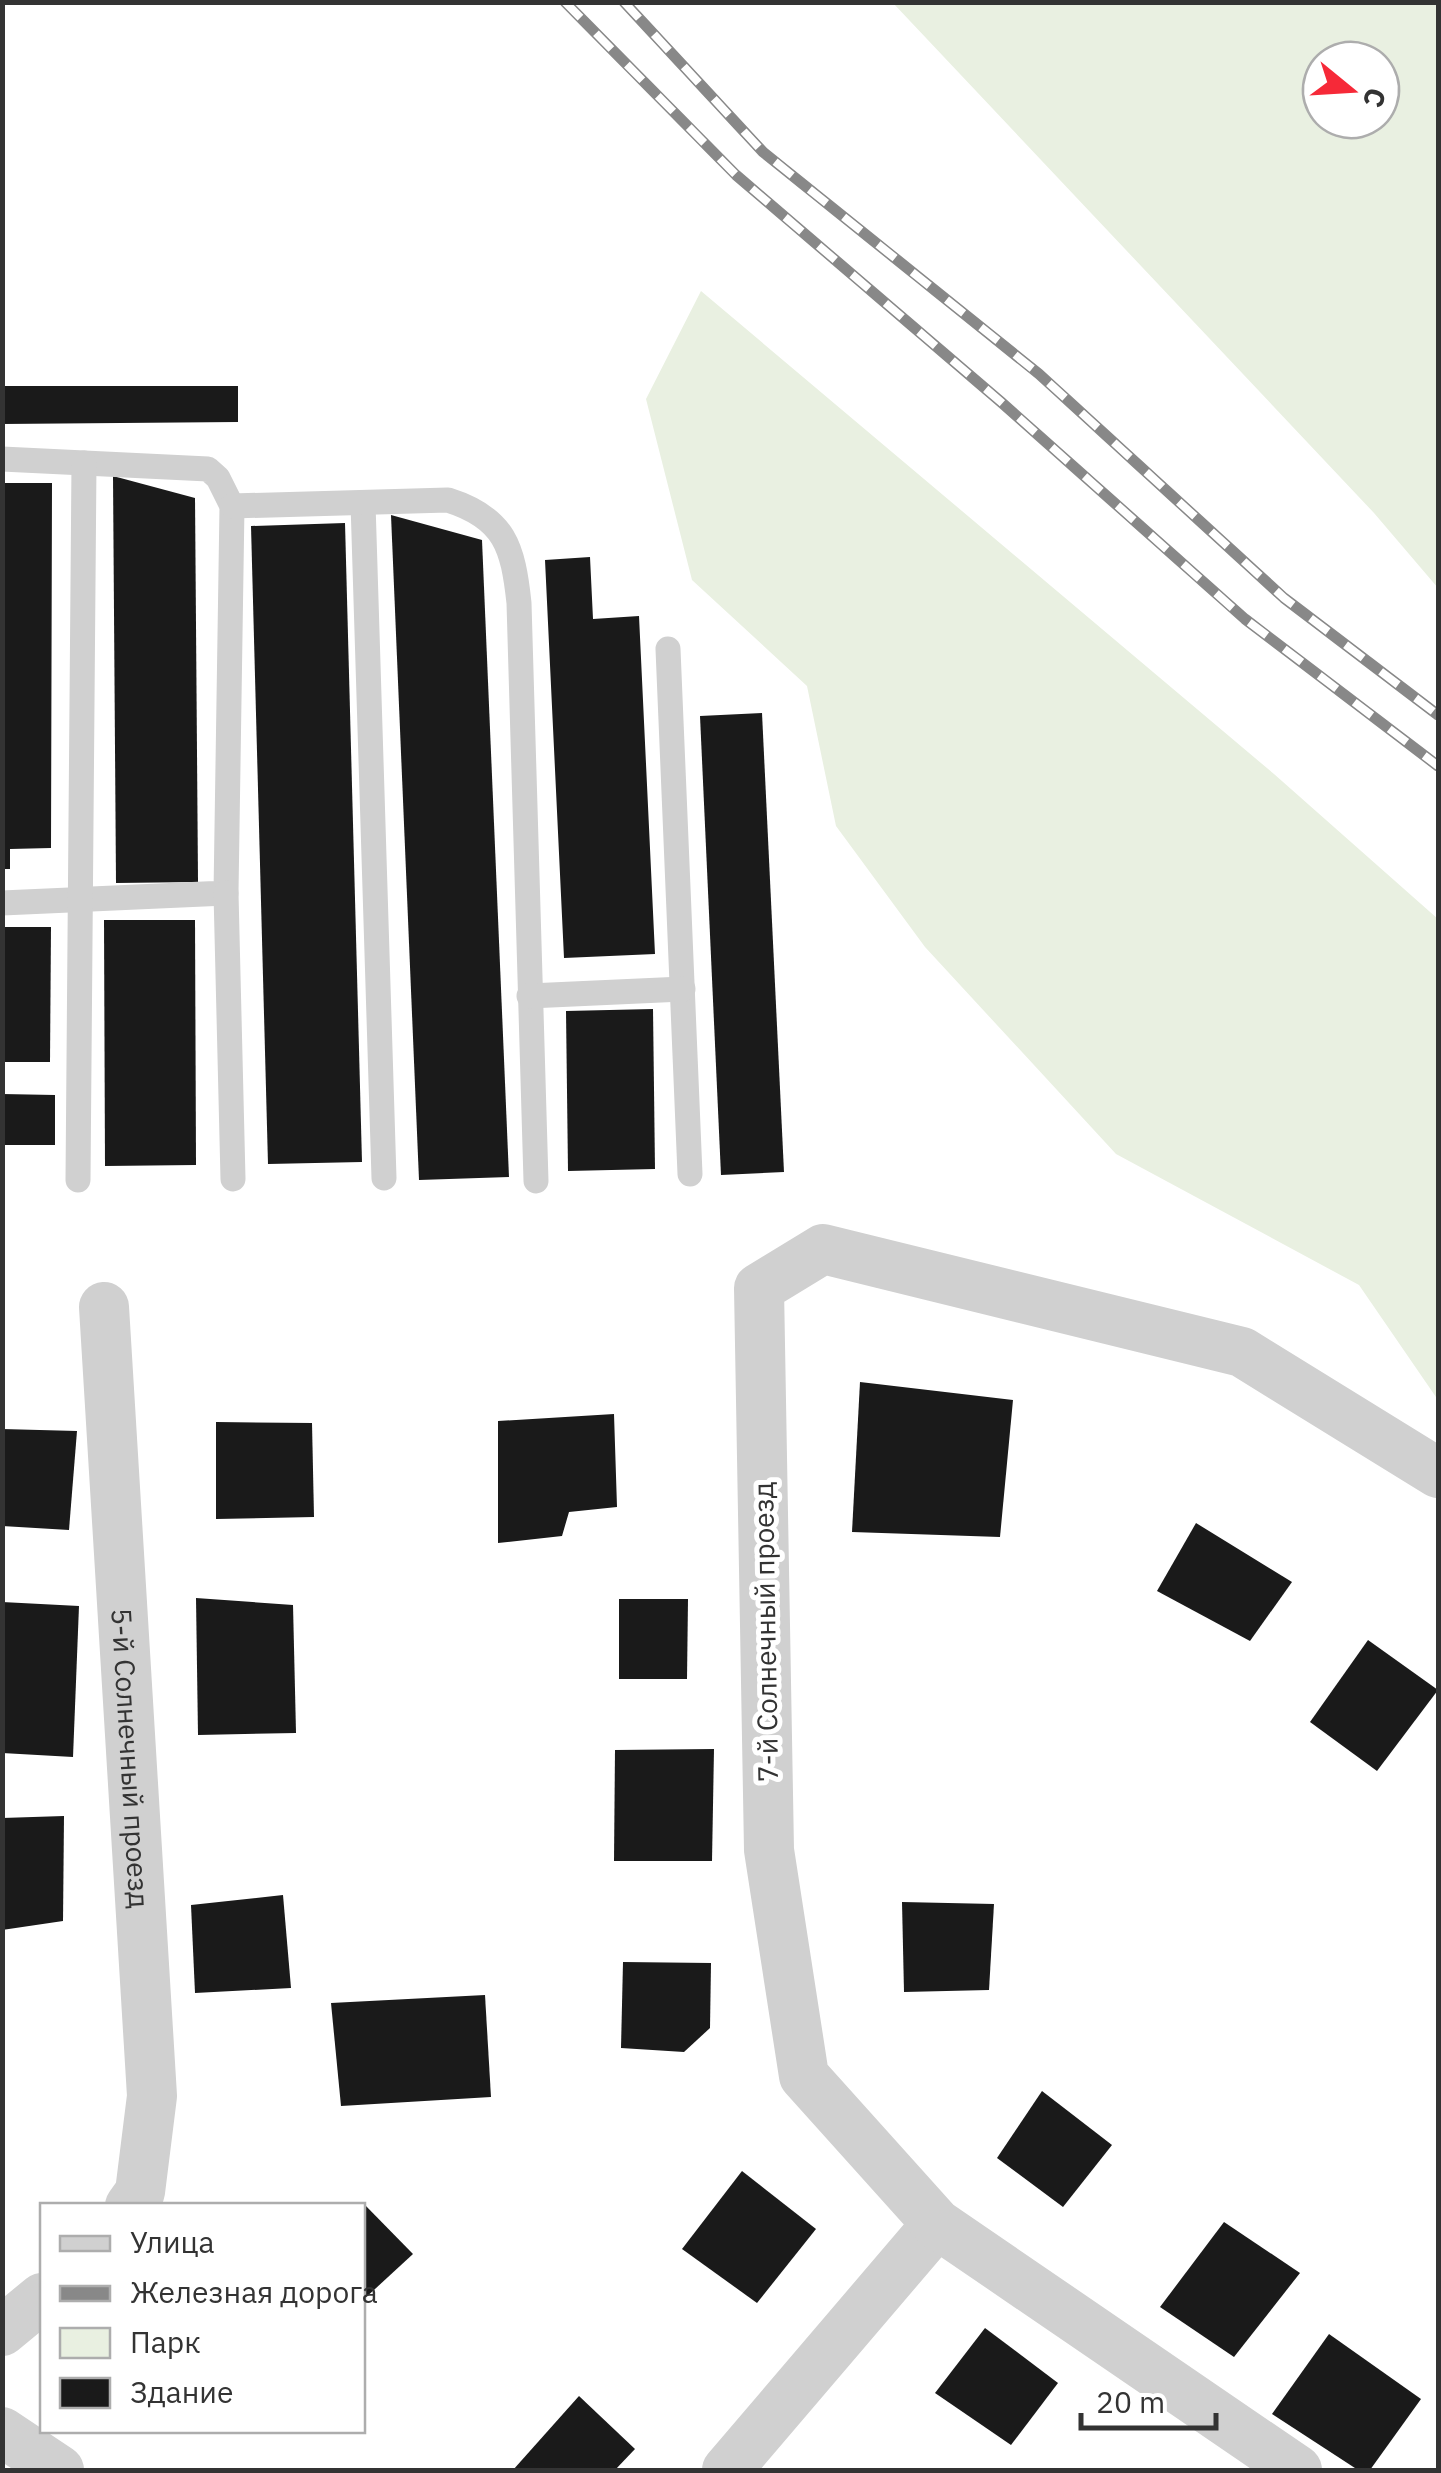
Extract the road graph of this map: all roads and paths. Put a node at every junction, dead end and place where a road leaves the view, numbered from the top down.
1 (2, 459) edge
2 (84, 464) junction
3 (363, 503) junction
4 (232, 506) junction
5 (668, 649) dead end
6 (226, 893) junction
7 (78, 896) junction
8 (2, 903) edge
9 (683, 989) junction
10 (530, 996) junction
11 (690, 1174) dead end
12 (234, 1178) dead end
13 (384, 1178) dead end
14 (78, 1180) dead end
15 (536, 1181) dead end
16 (104, 1307) dead end
17 (1438, 1473) edge
18 (132, 2203) edge
19 (936, 2224) junction
20 (40, 2300) edge
21 (2, 2331) edge
22 (2, 2432) edge
23 (60, 2470) edge
24 (727, 2470) edge
25 (1297, 2470) edge

1 - 2 lane
2 - 4 lane
2 - 7 lane
3 - 4 lane
3 - 10 lane
3 - 13 lane
4 - 6 lane
5 - 9 lane
6 - 7 lane
6 - 12 lane
7 - 8 lane
7 - 14 lane
9 - 10 lane
9 - 11 lane
10 - 15 lane
16 - 18 street, 5-й Солнечный проезд
17 - 19 street, 7-й Солнечный проезд
19 - 24 street
19 - 25 street, 7-й Солнечный проезд
20 - 21 street
22 - 23 street

